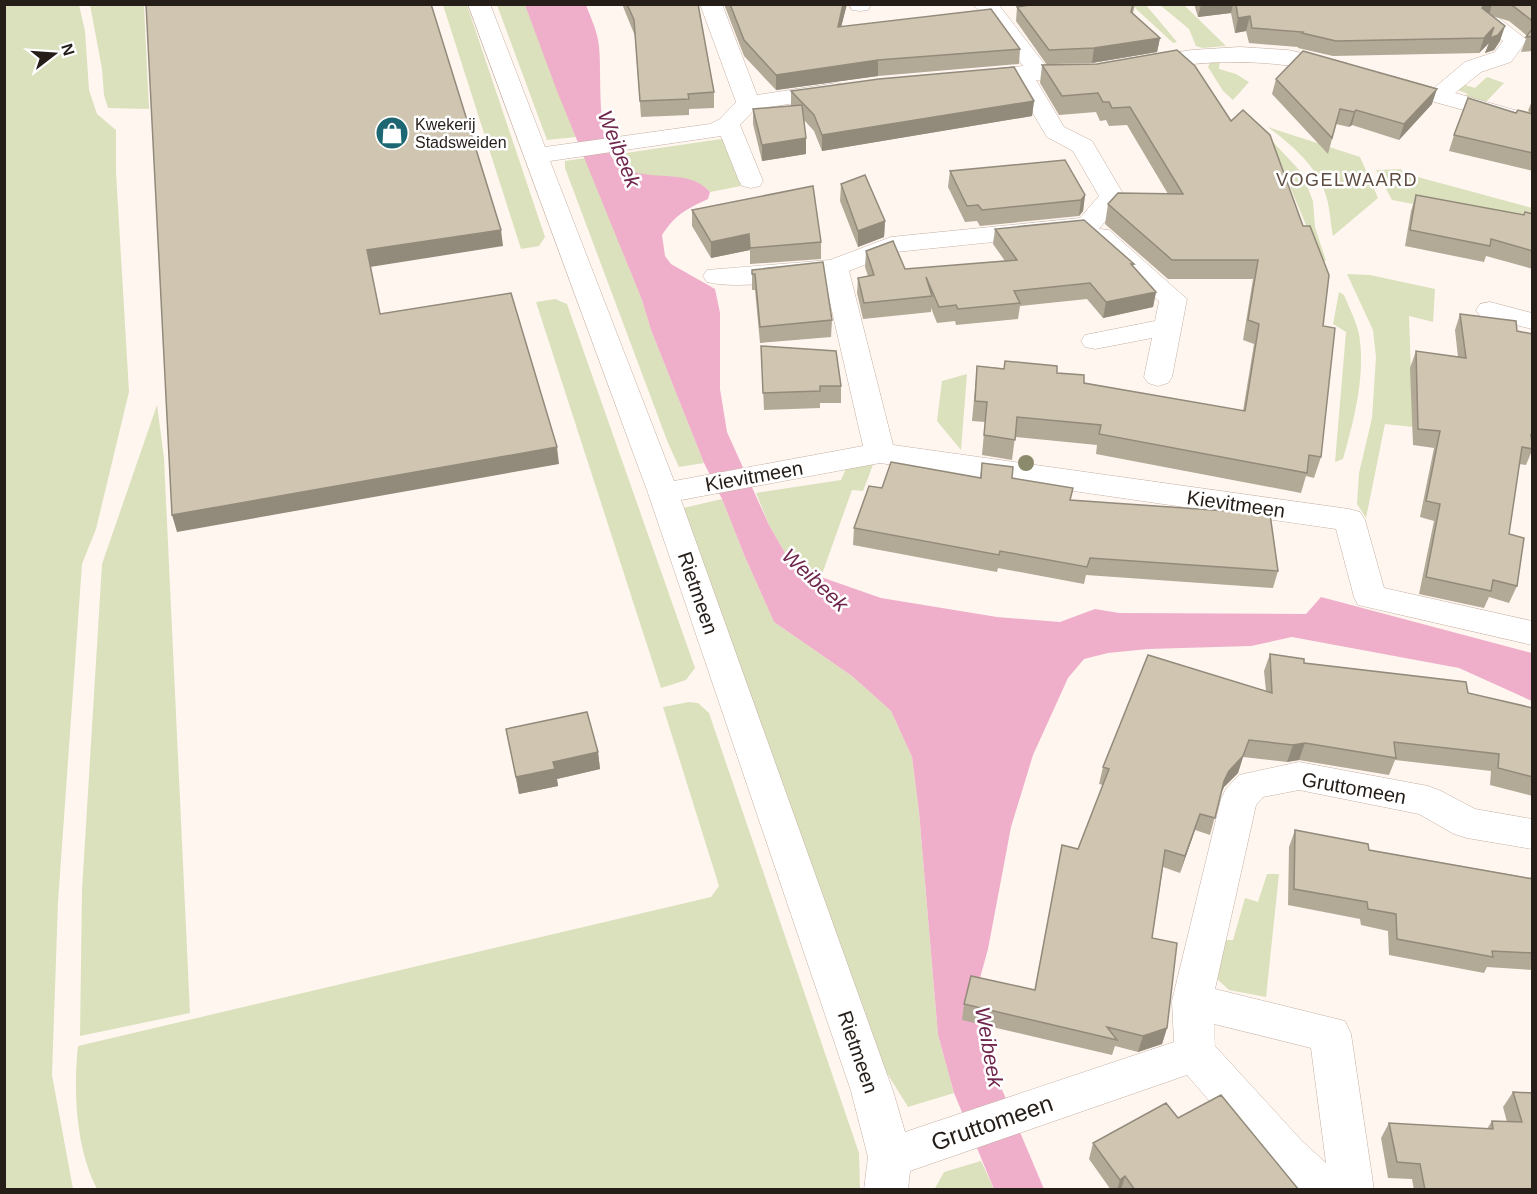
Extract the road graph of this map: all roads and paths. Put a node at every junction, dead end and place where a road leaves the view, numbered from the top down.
1 (479, 4) edge
2 (711, 4) edge
3 (982, 4) edge
4 (1491, 23) edge
5 (1029, 73) junction
6 (949, 79) edge
7 (854, 88) edge
8 (1438, 96) junction
9 (748, 103) junction
10 (1533, 122) edge
11 (728, 124) junction
12 (536, 156) junction
13 (751, 181) dead end
14 (1088, 225) junction
15 (835, 267) junction
16 (716, 276) dead end
17 (1490, 310) dead end
18 (1533, 321) edge
19 (1168, 327) junction
20 (1095, 342) dead end
21 (1158, 377) dead end
22 (880, 453) junction
23 (663, 493) junction
24 (1533, 633) edge
25 (1533, 834) edge
26 (1192, 1000) junction
27 (1195, 1053) junction
28 (888, 1173) edge
29 (1324, 1190) edge
30 (1352, 1190) edge

1 - 12 street, Rietmeen
2 - 9 street
3 - 5 street
4 - 8 street
5 - 6 street
5 - 8 street
5 - 14 street
7 - 9 street
8 - 10 street
9 - 11 street
11 - 12 street
11 - 13 street
12 - 23 street, Rietmeen
14 - 15 street
14 - 19 street
15 - 16 street
15 - 22 street
17 - 18 street
19 - 20 street
19 - 21 street
22 - 23 street, Kievitmeen
22 - 24 street, Kievitmeen
23 - 28 street, Rietmeen
25 - 26 street, Gruttomeen
26 - 27 street, Gruttomeen
26 - 30 street
27 - 28 street, Gruttomeen
27 - 29 street

